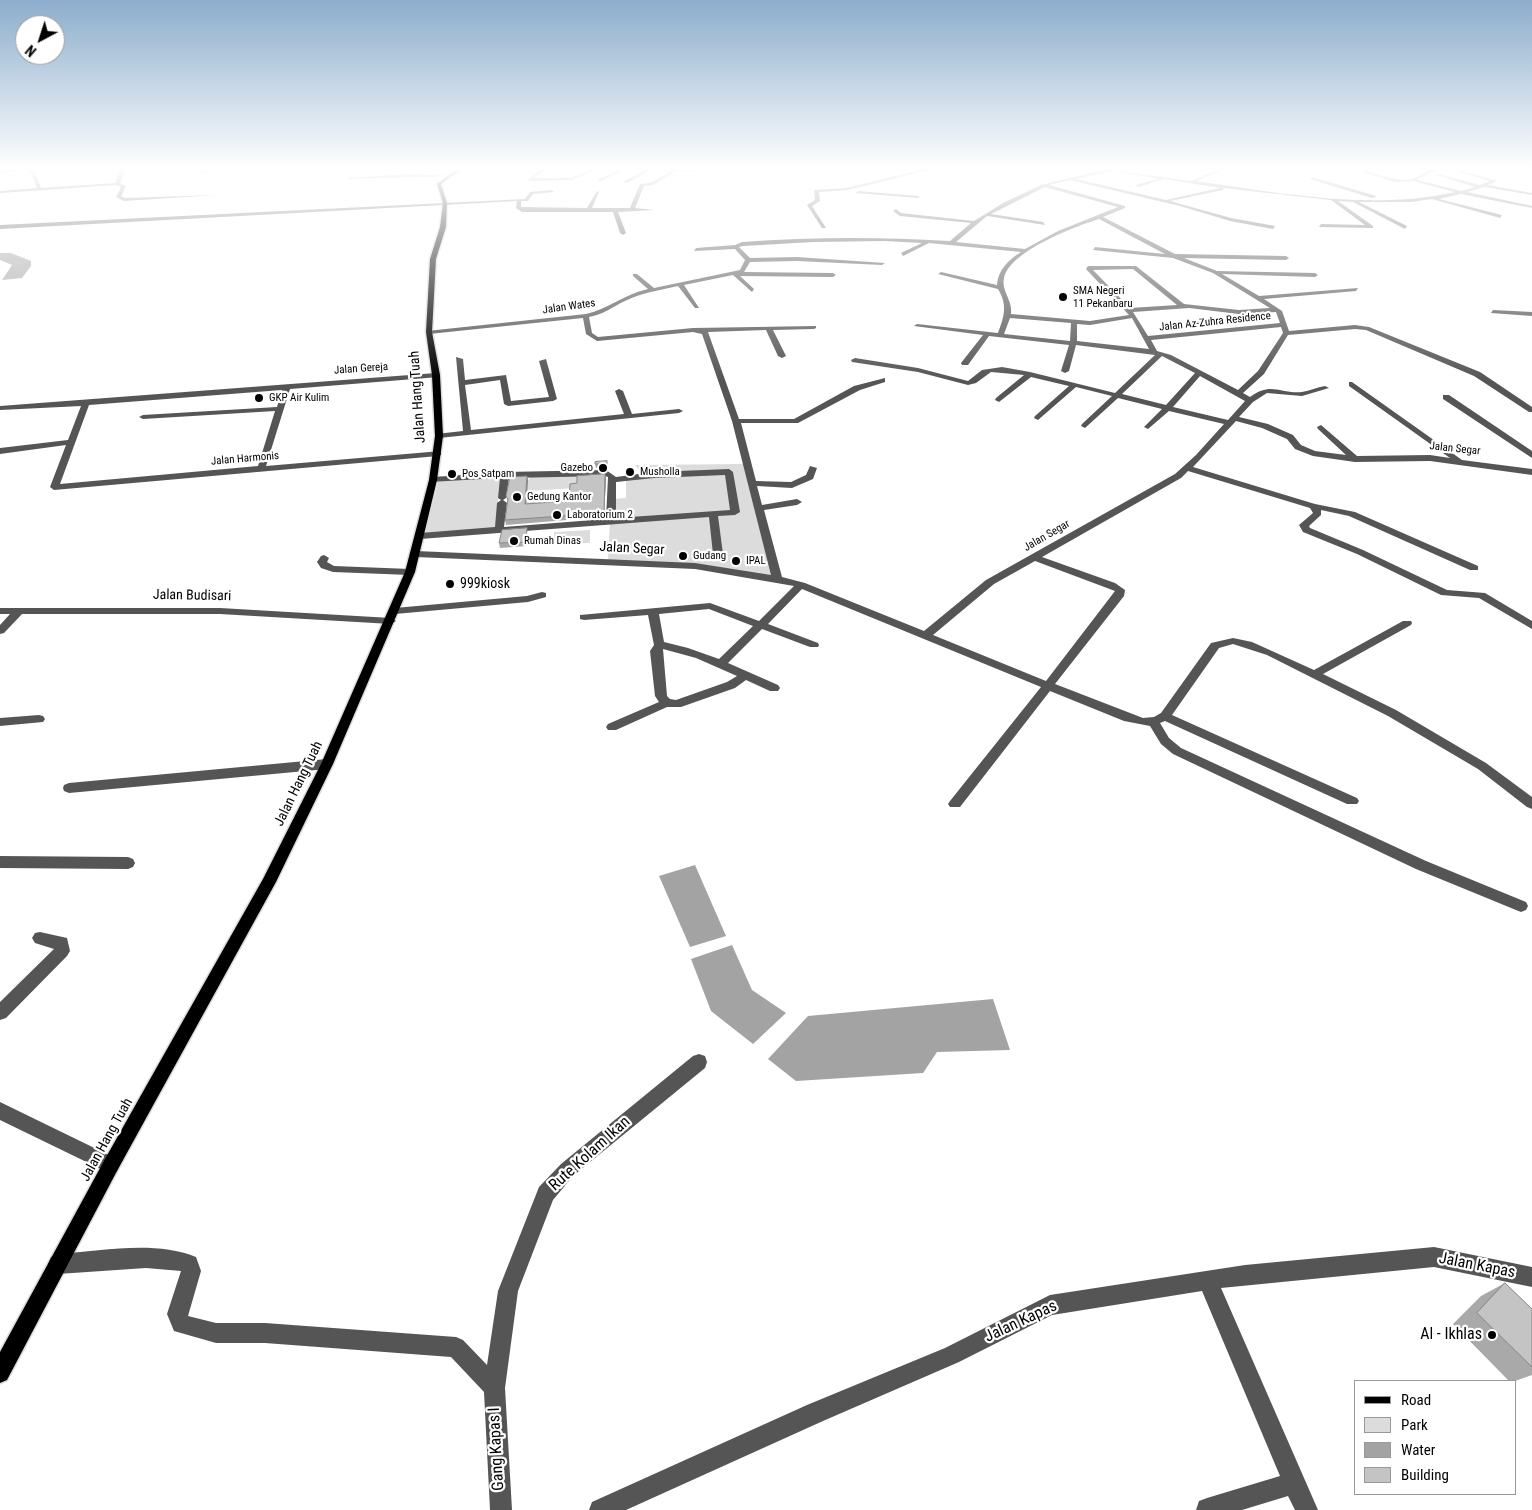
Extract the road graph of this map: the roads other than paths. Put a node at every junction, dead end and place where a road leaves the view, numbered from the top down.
1 (439, 239) edge
2 (932, 239) edge
3 (955, 239) edge
4 (1045, 239) edge
5 (1143, 239) edge
6 (821, 240) joint
7 (930, 242) junction
8 (952, 242) junction
9 (736, 247) junction
10 (1095, 249) dead end
11 (1161, 249) junction
12 (1176, 249) dead end
13 (696, 250) dead end
14 (1027, 251) junction
15 (903, 254) dead end
16 (1174, 256) junction
17 (1286, 258) dead end
18 (748, 260) junction
19 (882, 263) dead end
20 (1215, 272) junction
21 (735, 274) junction
22 (941, 274) dead end
23 (635, 275) dead end
24 (833, 275) dead end
25 (1315, 275) dead end
26 (680, 286) junction
27 (1000, 288) junction
28 (1356, 289) dead end
29 (653, 290) junction
30 (752, 290) dead end
31 (1260, 298) junction
32 (698, 307) dead end
33 (1183, 307) junction
34 (1128, 310) junction
35 (1278, 310) junction
36 (1493, 312) dead end
37 (1532, 314) edge
38 (586, 316) junction
39 (1008, 316) junction
40 (1134, 316) junction
41 (1074, 321) junction
42 (1283, 325) junction
43 (917, 326) dead end
44 (814, 327) dead end
45 (768, 329) junction
46 (700, 330) junction
47 (429, 332) junction
48 (1286, 333) junction
49 (987, 334) junction
50 (1000, 335) junction
51 (1148, 338) junction
52 (1073, 343) junction
53 (1158, 353) junction
54 (782, 356) dead end
55 (459, 359) dead end
56 (855, 360) dead end
57 (543, 362) dead end
58 (966, 363) dead end
59 (1065, 371) dead end
60 (1200, 373) junction
61 (436, 374) junction
62 (1030, 374) junction
63 (882, 380) dead end
64 (462, 383) junction
65 (1352, 384) dead end
66 (1074, 385) junction
67 (287, 386) junction
68 (1325, 388) dead end
69 (619, 391) dead end
70 (1238, 393) junction
71 (1119, 396) junction
72 (1446, 397) dead end
73 (999, 400) dead end
74 (1250, 400) junction
75 (86, 403) junction
76 (0, 408) edge
77 (1169, 408) junction
78 (278, 409) junction
79 (1532, 410) edge
80 (679, 411) dead end
81 (143, 417) dead end
82 (629, 417) junction
83 (1038, 418) dead end
84 (1232, 421) junction
85 (736, 422) junction
86 (1085, 426) dead end
87 (1148, 427) dead end
88 (1322, 427) dead end
89 (467, 433) junction
90 (439, 436) junction
91 (70, 442) junction
92 (0, 451) edge
93 (438, 453) junction
94 (1532, 455) edge
95 (1355, 459) junction
96 (1461, 462) junction
97 (813, 468) dead end
98 (1187, 468) junction
99 (261, 469) junction
100 (1532, 472) edge
101 (505, 475) junction
102 (434, 480) junction
103 (611, 480) junction
104 (752, 483) junction
105 (797, 502) dead end
106 (1313, 506) junction
107 (758, 508) junction
108 (713, 514) junction
109 (611, 521) junction
110 (499, 530) junction
111 (420, 536) junction
112 (416, 554) junction
113 (718, 554) dead end
114 (324, 558) dead end
115 (1036, 558) junction
116 (1474, 568) dead end
117 (410, 572) junction
118 (777, 579) junction
119 (801, 585) junction
120 (542, 595) dead end
121 (0, 611) edge
122 (653, 611) junction
123 (18, 612) junction
124 (393, 616) junction
125 (584, 618) dead end
126 (1407, 623) dead end
127 (761, 625) junction
128 (1532, 626) edge
129 (0, 631) edge
130 (929, 636) junction
131 (814, 645) dead end
132 (659, 646) junction
133 (720, 665) junction
134 (1313, 675) junction
135 (744, 676) junction
136 (1048, 686) junction
137 (774, 688) dead end
138 (666, 703) junction
139 (39, 719) dead end
140 (1159, 720) junction
141 (0, 722) edge
142 (612, 727) dead end
143 (327, 764) junction
144 (69, 788) dead end
145 (1352, 801) dead end
146 (955, 804) dead end
147 (1532, 804) edge
148 (0, 862) edge
149 (128, 864) dead end
150 (1521, 906) dead end
151 (40, 938) dead end
152 (0, 1013) edge
153 (699, 1062) dead end
154 (0, 1111) edge
155 (111, 1165) junction
156 (58, 1264) junction
157 (1532, 1277) edge
158 (1208, 1281) junction
159 (0, 1373) edge
160 (494, 1388) junction
161 (1294, 1483) junction
162 (1207, 1508) dead end
163 (500, 1510) edge
164 (600, 1510) edge
165 (1307, 1510) edge

1 - 47 main road, Jalan Hang Tuah
2 - 7 street
3 - 8 street
4 - 14 street
5 - 11 street
6 - 7 street
6 - 9 street
7 - 8 street
7 - 15 street
8 - 14 street
9 - 13 street
9 - 18 street
10 - 16 street
11 - 12 street
11 - 16 street
14 - 27 street
16 - 17 street
16 - 20 street
18 - 19 street
18 - 21 street
20 - 25 street
20 - 31 street
21 - 24 street, Jalan Wates
21 - 26 street, Jalan Wates
21 - 30 street
22 - 27 street
23 - 29 street
26 - 29 street, Jalan Wates
26 - 32 street
27 - 39 street
28 - 31 street
29 - 38 street, Jalan Wates
31 - 35 street
33 - 34 street
33 - 34 street
33 - 35 street
34 - 40 street
35 - 42 street
36 - 37 street
38 - 46 street
38 - 47 street, Jalan Wates
39 - 41 street
39 - 50 street
40 - 41 street
40 - 51 street
41 - 52 street
42 - 48 street
42 - 51 street, Jalan Az-Zuhra Residence
43 - 49 street
44 - 45 street
45 - 46 street
45 - 54 street
46 - 85 street
47 - 61 main road, Jalan Hang Tuah
48 - 70 street
48 - 79 street
49 - 50 street
49 - 58 street
50 - 52 street
51 - 53 street
52 - 53 street
52 - 59 street
53 - 60 street
53 - 71 street
55 - 64 street
56 - 62 street, Jalan Segar
57 - 64 street
60 - 70 street
60 - 77 street
61 - 67 street, Jalan Gereja
61 - 90 main road, Jalan Hang Tuah
62 - 66 street, Jalan Segar
62 - 73 street
63 - 85 street
64 - 89 street
65 - 96 street
66 - 71 street, Jalan Segar
66 - 83 street
67 - 75 street, Jalan Gereja
67 - 78 street
68 - 74 street
69 - 82 street
70 - 74 street
71 - 77 street, Jalan Segar
71 - 86 street
72 - 94 street
74 - 84 street, Jalan Segar
75 - 76 street, Jalan Gereja
75 - 91 street
77 - 84 street, Jalan Segar
77 - 87 street
78 - 81 street
78 - 99 street
80 - 82 street
82 - 89 street
84 - 95 street, Jalan Segar
84 - 98 street, Jalan Segar
85 - 104 street
88 - 95 street
89 - 90 street
90 - 93 main road, Jalan Hang Tuah
91 - 92 street
91 - 99 street, Jalan Harmonis
93 - 99 street, Jalan Harmonis
93 - 102 main road, Jalan Hang Tuah
95 - 96 street, Jalan Segar
96 - 100 street, Jalan Segar
97 - 104 street
98 - 106 street
98 - 115 street, Jalan Segar
101 - 102 street
101 - 103 street
101 - 110 street
102 - 111 main road, Jalan Hang Tuah
103 - 108 street
103 - 109 street
104 - 107 street
105 - 107 street
106 - 116 street
106 - 128 street
107 - 118 street
108 - 109 street
108 - 113 street
109 - 110 street
110 - 111 street
111 - 112 main road, Jalan Hang Tuah
112 - 117 main road, Jalan Hang Tuah
112 - 118 street, Jalan Segar
114 - 117 street
115 - 130 street, Jalan Segar
115 - 136 street
117 - 124 main road, Jalan Hang Tuah
118 - 119 street, Jalan Segar
119 - 127 street
119 - 130 street, Jalan Segar
120 - 124 street, Jalan Budisari
121 - 123 street, Jalan Budisari
122 - 125 street
122 - 127 street
122 - 132 street
123 - 124 street, Jalan Budisari
123 - 129 street
124 - 143 main road, Jalan Hang Tuah
126 - 134 street
127 - 131 street
127 - 133 street
130 - 136 street
132 - 133 street
132 - 138 street
133 - 135 street
134 - 140 street
134 - 147 street
135 - 137 street
135 - 138 street
136 - 140 street
136 - 146 street
138 - 142 street
139 - 141 street
140 - 145 street
140 - 150 street
143 - 144 street
143 - 155 main road, Jalan Hang Tuah
148 - 149 street
151 - 152 street
153 - 160 street, Rute Kolam Ikan
154 - 155 street
155 - 156 main road, Jalan Hang Tuah
156 - 159 main road, Jalan Hang Tuah
156 - 160 street
157 - 158 street, Jalan Kapas
158 - 161 street
158 - 164 street, Jalan Kapas
160 - 163 street, Gang Kapas I
161 - 162 street
161 - 165 street

